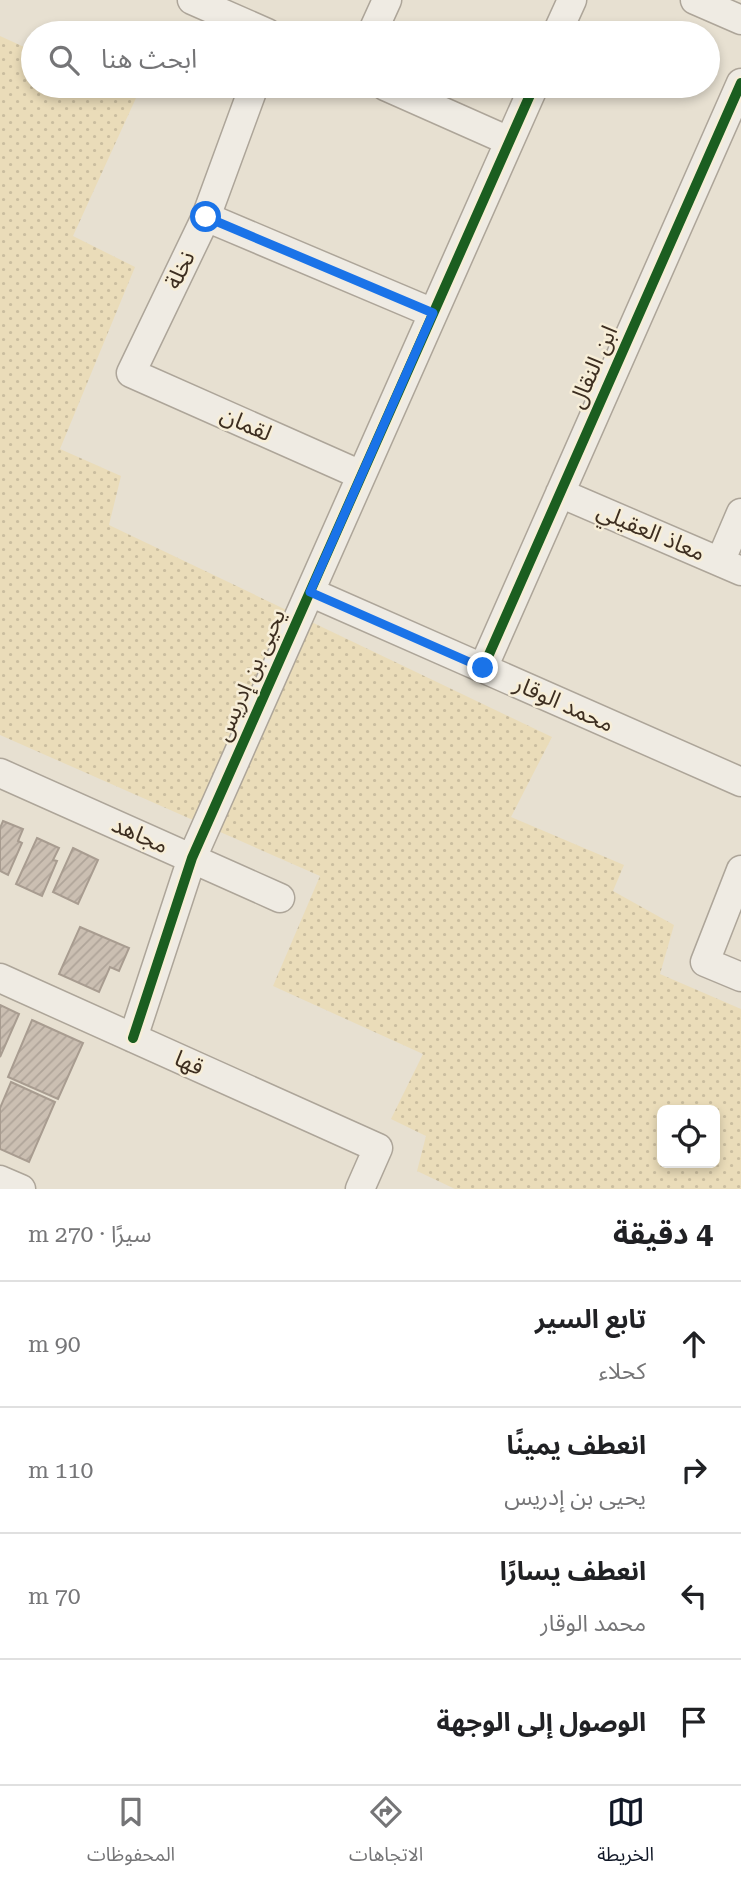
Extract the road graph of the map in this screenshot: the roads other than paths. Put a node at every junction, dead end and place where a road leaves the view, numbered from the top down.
1 (192, 0) edge
2 (387, 0) edge
3 (572, 0) edge
4 (695, 0) edge
5 (233, 8) edge
6 (741, 20) edge
7 (251, 21) edge
8 (377, 21) edge
9 (562, 21) edge
10 (741, 83) edge
11 (250, 98) edge
12 (412, 98) edge
13 (529, 98) edge
14 (509, 141) junction
15 (206, 217) junction
16 (433, 313) junction
17 (131, 373) joint
18 (362, 475) junction
19 (560, 492) junction
20 (741, 513) edge
21 (731, 566) edge
22 (310, 592) junction
23 (483, 668) junction
24 (0, 773) edge
25 (741, 782) edge
26 (192, 858) junction
27 (741, 870) edge
28 (280, 898) dead end
29 (741, 977) edge
30 (0, 978) edge
31 (133, 1038) junction
32 (0, 1180) edge
33 (21, 1189) edge
34 (360, 1189) edge

1 - 5 street
2 - 8 street
3 - 9 street
4 - 6 street
5 - 7 street
10 - 19 street, ابن النقال
11 - 15 street, نخلة
12 - 14 street
13 - 14 street, يحيى بن إدريس
14 - 16 street, يحيى بن إدريس
15 - 16 street
15 - 17 street, نخلة
16 - 18 street, يحيى بن إدريس
17 - 18 street, لقمان
18 - 22 street, يحيى بن إدريس
19 - 21 street, معاذ العقيلي
19 - 23 street, ابن النقال
20 - 21 street
22 - 23 street, محمد الوقار
22 - 26 street, يحيى بن إدريس
23 - 25 street, محمد الوقار
24 - 26 street, مجاهد
26 - 28 street, مجاهد
26 - 31 street, يحيى بن إدريس
27 - 29 street
30 - 31 street, قها
31 - 34 street, قها
32 - 33 street

